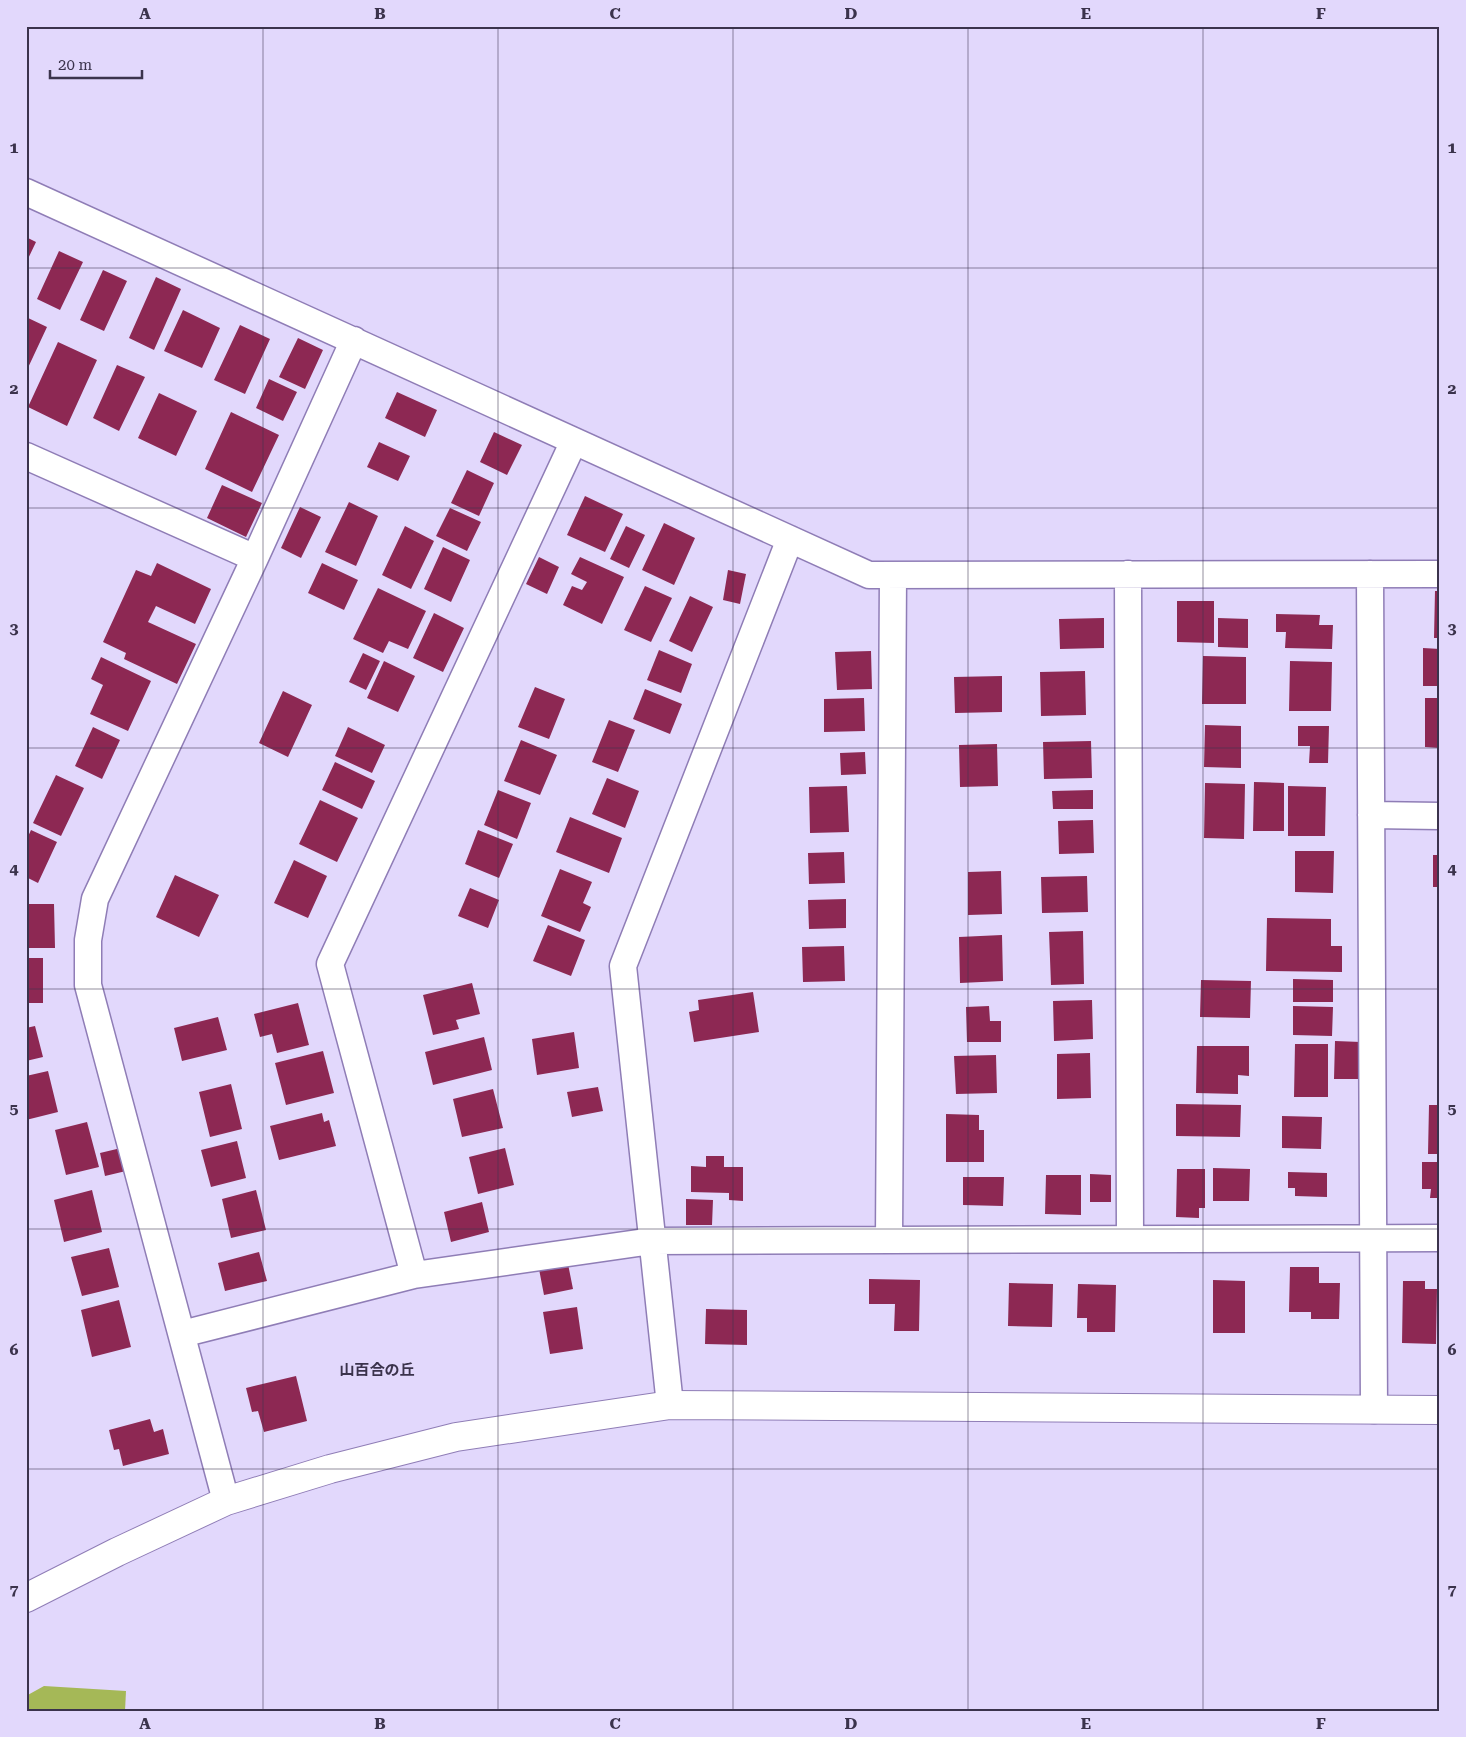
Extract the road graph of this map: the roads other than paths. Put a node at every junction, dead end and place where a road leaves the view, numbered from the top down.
1 (26, 192) edge
2 (354, 340) junction
3 (574, 441) junction
4 (26, 456) edge
5 (790, 539) junction
6 (255, 558) junction
7 (1128, 574) junction
8 (1370, 574) junction
9 (1440, 574) edge
10 (893, 575) junction
11 (1371, 815) junction
12 (1440, 816) edge
13 (1440, 1238) edge
14 (1130, 1239) junction
15 (1373, 1239) junction
16 (889, 1240) junction
17 (652, 1241) junction
18 (414, 1275) junction
19 (182, 1334) junction
20 (670, 1405) junction
21 (1374, 1410) junction
22 (1440, 1410) edge
23 (226, 1501) junction
24 (27, 1596) edge

1 - 2 street
2 - 3 street
2 - 6 street
3 - 5 street
3 - 18 street
4 - 6 street
5 - 10 street
5 - 17 street
6 - 19 street
7 - 8 street
7 - 10 street
7 - 14 street
8 - 9 street
8 - 11 street
10 - 16 street
11 - 12 street
11 - 15 street
13 - 15 street
14 - 15 street
14 - 16 street
15 - 21 street
16 - 17 street
17 - 18 street
17 - 20 street
18 - 19 street
19 - 23 street
20 - 21 street
20 - 23 street
21 - 22 street
23 - 24 street

